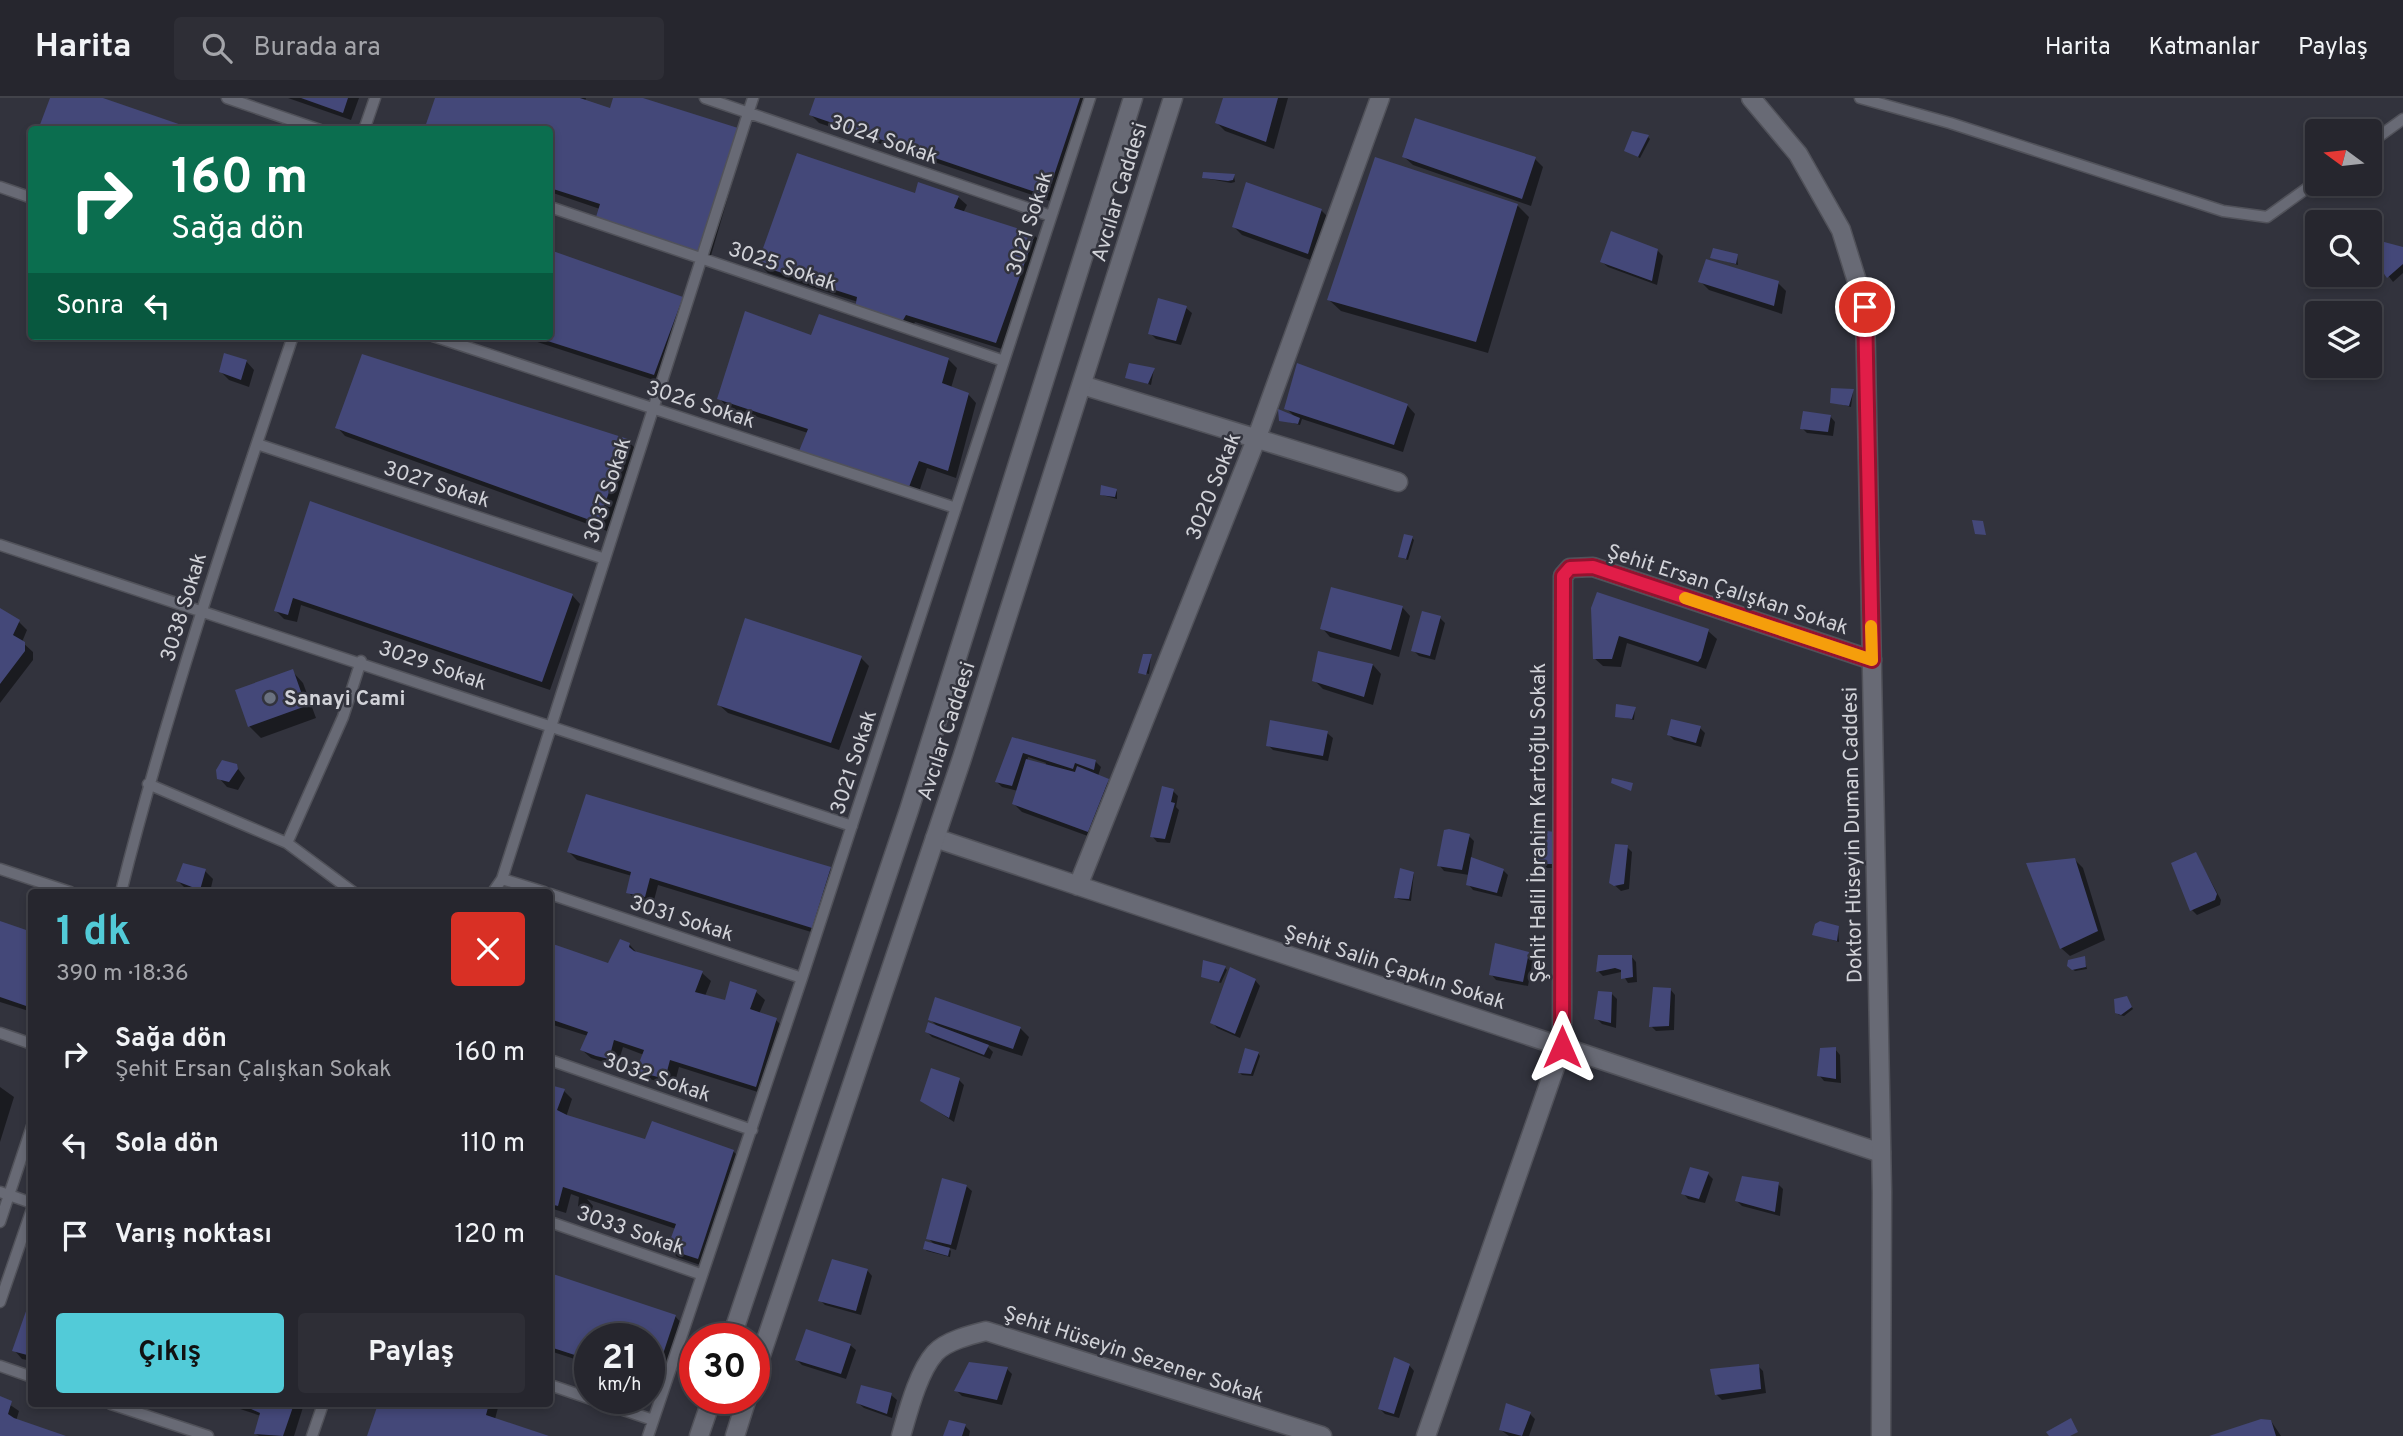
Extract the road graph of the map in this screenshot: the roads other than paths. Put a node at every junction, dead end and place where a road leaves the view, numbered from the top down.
1 (227, 98) edge
2 (374, 98) edge
3 (705, 98) edge
4 (753, 98) edge
5 (1090, 98) edge
6 (1133, 98) edge
7 (1172, 98) edge
8 (1380, 98) edge
9 (1751, 98) edge
10 (1860, 98) edge
11 (1866, 98) edge
12 (748, 113) junction
13 (2403, 119) edge
14 (308, 126) edge
15 (365, 126) edge
16 (2382, 134) edge
17 (0, 187) edge
18 (2305, 190) edge
19 (28, 197) edge
20 (553, 208) edge
21 (1051, 216) junction
22 (701, 259) junction
23 (292, 340) edge
24 (445, 340) edge
25 (1004, 361) junction
26 (1082, 385) junction
27 (653, 408) junction
28 (1257, 438) junction
29 (257, 444) junction
30 (1398, 482) dead end
31 (956, 508) junction
32 (0, 545) edge
33 (605, 559) junction
34 (1570, 568) joint
35 (200, 612) junction
36 (1872, 660) junction
37 (361, 661) junction
38 (551, 725) junction
39 (148, 784) junction
40 (852, 826) junction
41 (935, 838) junction
42 (287, 843) junction
43 (0, 869) edge
44 (502, 878) junction
45 (1078, 886) junction
46 (61, 889) edge
47 (122, 889) edge
48 (349, 889) edge
49 (495, 889) edge
50 (535, 889) edge
51 (553, 895) edge
52 (802, 978) junction
53 (0, 1033) edge
54 (28, 1043) edge
55 (1562, 1047) junction
56 (553, 1060) edge
57 (752, 1130) junction
58 (28, 1135) edge
59 (1881, 1153) junction
60 (4, 1194) edge
61 (28, 1202) edge
62 (28, 1221) edge
63 (0, 1222) edge
64 (553, 1223) edge
65 (700, 1274) junction
66 (0, 1302) edge
67 (737, 1323) edge
68 (770, 1328) edge
69 (0, 1366) edge
70 (28, 1376) edge
71 (553, 1386) edge
72 (120, 1407) edge
73 (322, 1407) edge
74 (707, 1414) edge
75 (742, 1414) edge
76 (653, 1420) junction
77 (208, 1436) edge
78 (312, 1436) edge
79 (648, 1436) edge
80 (699, 1436) edge
81 (735, 1436) edge
82 (901, 1436) edge
83 (1322, 1436) edge
84 (1426, 1436) edge
85 (1881, 1436) edge

1 - 14 lane
2 - 15 lane
3 - 12 lane, 3024 Sokak
4 - 12 lane, 3037 Sokak
5 - 21 lane, 3021 Sokak
6 - 67 main road, Avcılar Caddesi
7 - 26 main road, Avcılar Caddesi
8 - 28 main road, 3020 Sokak
9 - 36 main road, Doktor Hüseyin Duman Caddesi
10 - 11 lane
11 - 18 lane
12 - 21 lane, 3024 Sokak
12 - 22 lane, 3037 Sokak
13 - 16 lane
17 - 19 lane
20 - 22 lane, 3025 Sokak
21 - 25 lane, 3021 Sokak
22 - 25 lane, 3025 Sokak
22 - 27 lane, 3037 Sokak
23 - 29 lane, 3038 Sokak
24 - 27 lane, 3026 Sokak
25 - 31 lane, 3021 Sokak
26 - 28 main road
26 - 41 main road, Avcılar Caddesi
27 - 31 lane, 3026 Sokak
27 - 33 lane, 3037 Sokak
28 - 30 main road
28 - 45 main road, 3020 Sokak
29 - 33 lane, 3027 Sokak
29 - 35 lane, 3038 Sokak
31 - 40 lane, 3021 Sokak
32 - 35 lane, 3029 Sokak
33 - 38 lane, 3037 Sokak
34 - 36 main road, Şehit Ersan Çalışkan Sokak
34 - 55 main road, Şehit Halil İbrahim Kartoğlu Sokak
35 - 37 lane, 3029 Sokak
35 - 39 lane, 3038 Sokak
36 - 59 main road, Doktor Hüseyin Duman Caddesi
37 - 38 lane, 3029 Sokak
37 - 42 lane
38 - 40 lane, 3029 Sokak
38 - 44 lane, 3037 Sokak
39 - 42 lane
39 - 47 lane, 3038 Sokak
40 - 52 lane, 3021 Sokak
41 - 45 main road, Şehit Salih Çapkın Sokak
41 - 68 main road, Avcılar Caddesi
42 - 48 lane
43 - 46 lane
44 - 49 lane, 3037 Sokak
44 - 50 lane
45 - 55 main road, Şehit Salih Çapkın Sokak
51 - 52 lane, 3031 Sokak
52 - 57 lane, 3021 Sokak
53 - 54 lane
55 - 59 main road, Şehit Salih Çapkın Sokak
55 - 84 main road, Şehit Halil İbrahim Kartoğlu Sokak
56 - 57 lane, 3032 Sokak
57 - 65 lane, 3021 Sokak
58 - 60 lane
59 - 85 main road, Doktor Hüseyin Duman Caddesi
60 - 61 lane
60 - 63 lane
62 - 66 lane
64 - 65 lane, 3033 Sokak
65 - 76 lane, 3021 Sokak
69 - 70 lane
71 - 76 lane
72 - 77 lane
73 - 78 lane
74 - 80 main road
75 - 81 main road
76 - 79 lane, 3021 Sokak
82 - 83 main road, Şehit Hüseyin Sezener Sokak

